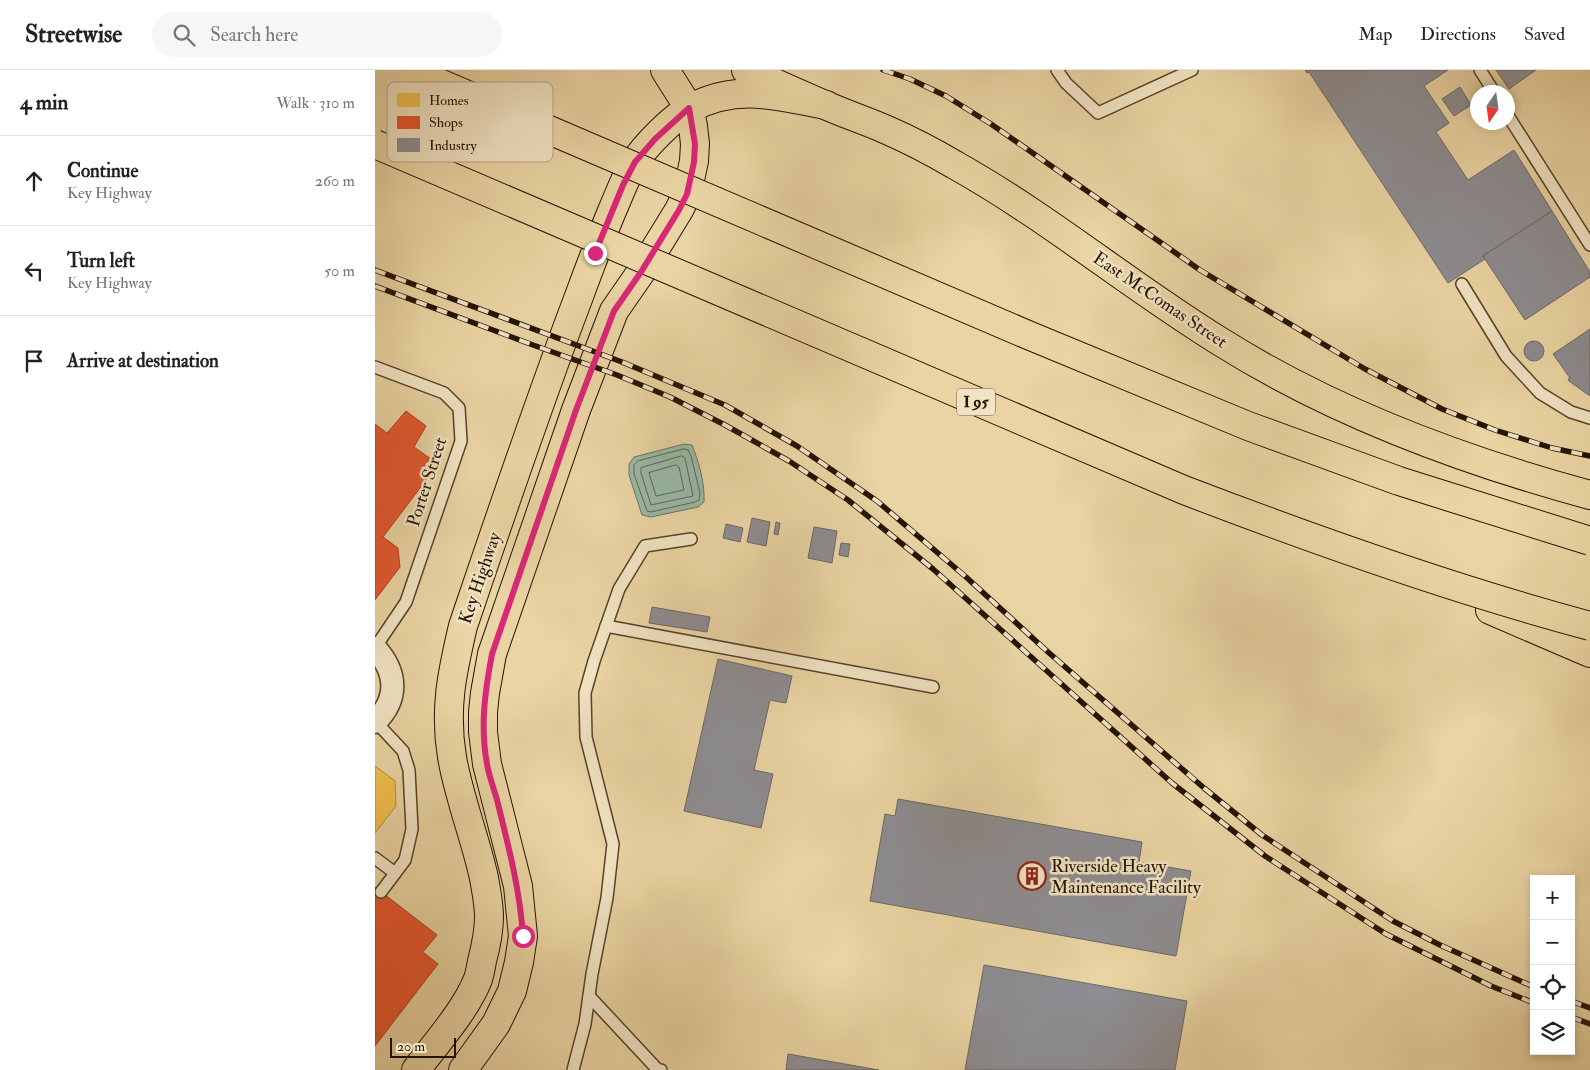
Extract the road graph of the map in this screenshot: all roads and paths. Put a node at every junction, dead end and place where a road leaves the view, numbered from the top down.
1 (409, 70) edge
2 (665, 70) edge
3 (746, 70) edge
4 (1057, 70) edge
5 (1192, 70) edge
6 (1480, 70) edge
7 (437, 82) edge
8 (1490, 85) edge
9 (826, 106) junction
10 (689, 108) junction
11 (1515, 127) edge
12 (553, 132) edge
13 (375, 144) edge
14 (387, 149) edge
15 (417, 162) edge
16 (1590, 245) edge
17 (1462, 284) dead end
18 (375, 367) edge
19 (1590, 418) edge
20 (1590, 495) edge
21 (691, 539) dead end
22 (1590, 540) edge
23 (1490, 610) dead end
24 (606, 626) junction
25 (1590, 626) edge
26 (375, 648) edge
27 (1590, 653) edge
28 (933, 687) dead end
29 (375, 722) edge
30 (375, 858) edge
31 (395, 873) junction
32 (381, 892) dead end
33 (589, 996) junction
34 (416, 1070) edge
35 (463, 1070) edge
36 (573, 1070) edge
37 (661, 1070) edge

1 - 7 main road, bridge
2 - 10 main road, Key Highway
3 - 9 main road, East McComas Street
4 - 5 lane
6 - 8 lane
9 - 10 main road, Key Highway
9 - 20 main road, East McComas Street
10 - 34 main road, Key Highway
10 - 35 main road, Key Highway
11 - 16 lane
12 - 22 main road, bridge
13 - 14 main road, I 95, bridge
15 - 25 main road, I 95, bridge
17 - 19 lane
18 - 26 lane, Porter Street
21 - 24 lane
23 - 27 main road
24 - 28 lane
24 - 33 lane
26 - 29 street
29 - 31 lane
30 - 31 lane
31 - 32 lane
33 - 36 lane
33 - 37 lane

